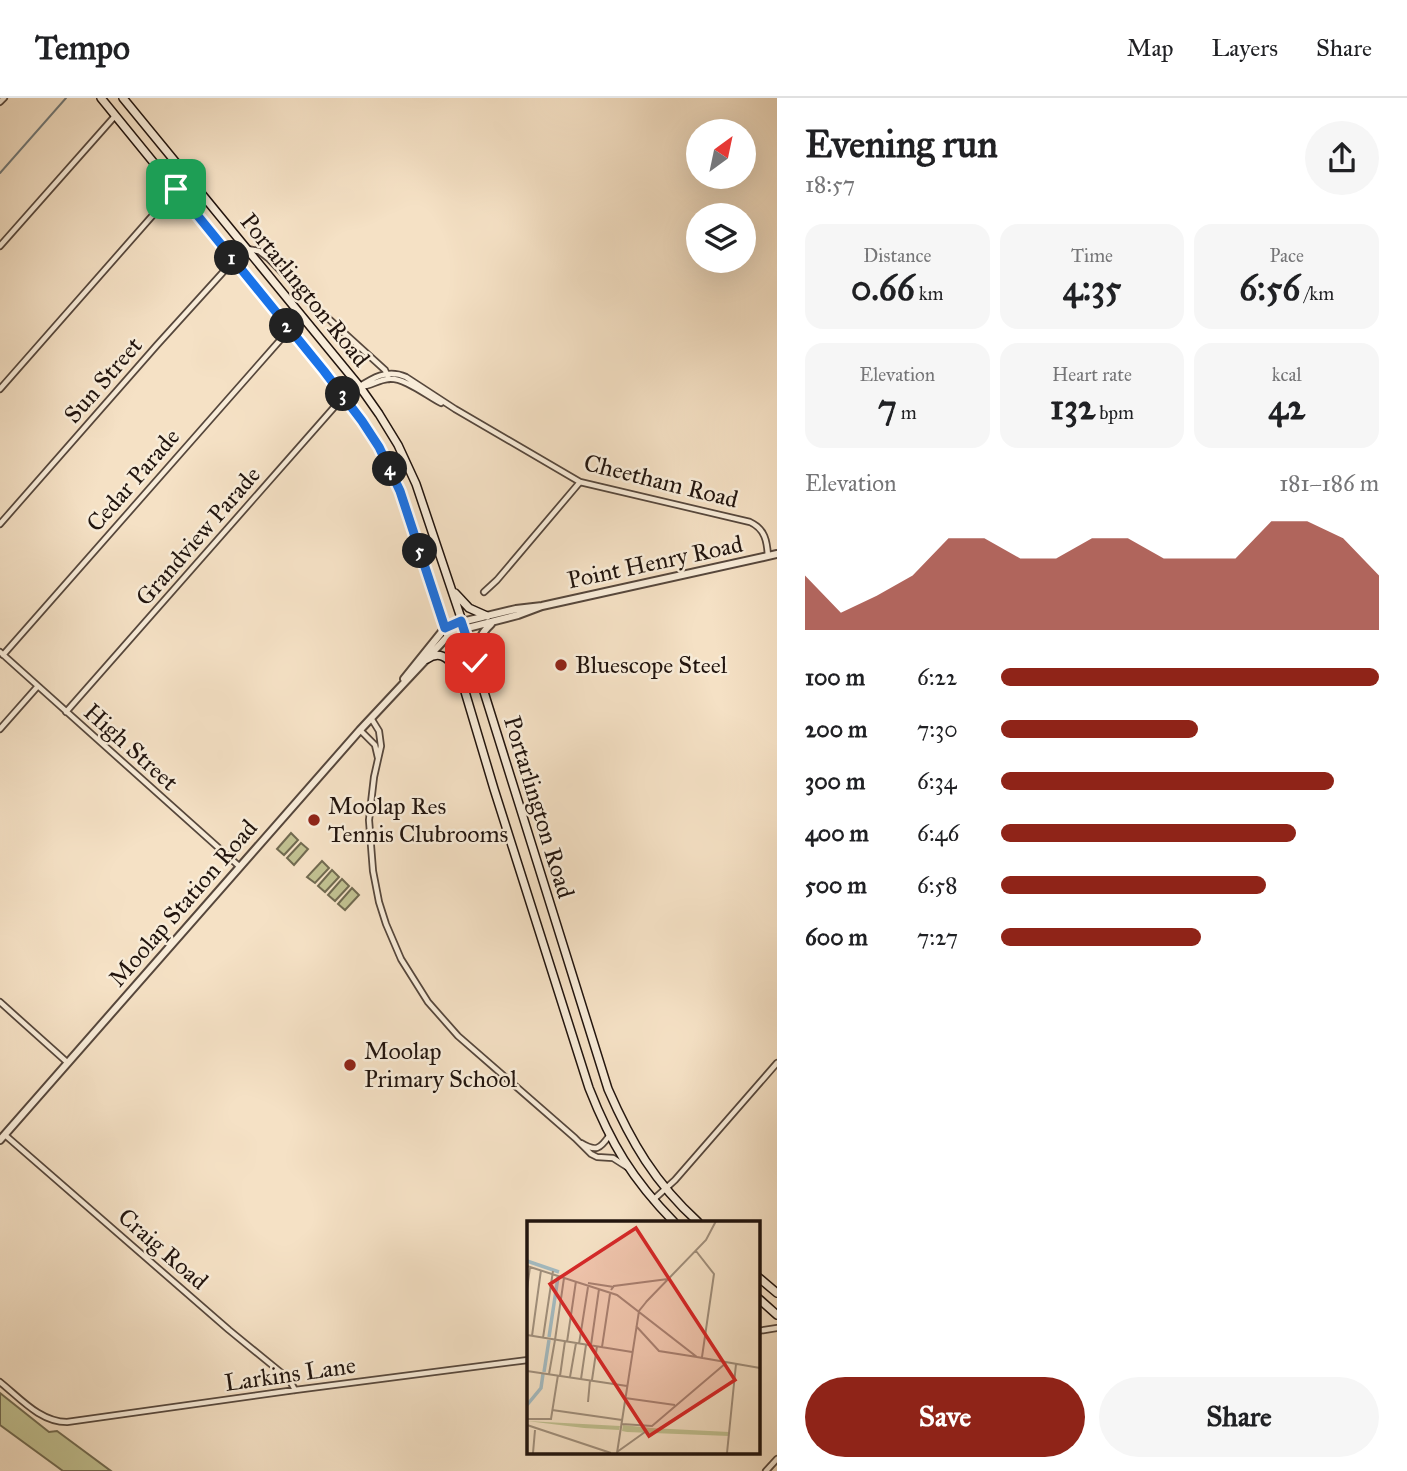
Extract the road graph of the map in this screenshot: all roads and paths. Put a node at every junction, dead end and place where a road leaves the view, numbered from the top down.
1 (4, 98) edge
2 (101, 98) edge
3 (123, 98) edge
4 (0, 102) edge
5 (116, 116) junction
6 (176, 189) junction
7 (0, 246) edge
8 (247, 248) junction
9 (234, 260) junction
10 (290, 329) junction
11 (388, 376) junction
12 (360, 387) junction
13 (0, 389) edge
14 (344, 396) junction
15 (580, 482) junction
16 (0, 524) edge
17 (777, 554) edge
18 (768, 556) junction
19 (449, 583) junction
20 (484, 592) dead end
21 (542, 606) junction
22 (487, 615) junction
23 (496, 620) junction
24 (463, 625) junction
25 (446, 632) junction
26 (1, 654) edge
27 (427, 659) junction
28 (475, 663) junction
29 (458, 670) junction
30 (38, 686) junction
31 (394, 692) junction
32 (66, 712) junction
33 (371, 718) junction
34 (0, 729) edge
35 (360, 730) junction
36 (378, 758) junction
37 (240, 867) junction
38 (0, 1002) edge
39 (68, 1063) junction
40 (777, 1063) edge
41 (609, 1136) junction
42 (3, 1137) edge
43 (575, 1138) junction
44 (627, 1167) junction
45 (666, 1189) junction
46 (653, 1201) junction
47 (672, 1221) edge
48 (696, 1221) edge
49 (760, 1279) edge
50 (777, 1293) edge
51 (760, 1300) edge
52 (777, 1315) edge
53 (527, 1360) edge
54 (0, 1382) edge
55 (295, 1390) junction
56 (777, 1459) edge
57 (766, 1471) edge

1 - 4 street
2 - 5 main road, Portarlington Road
3 - 8 main road, Portarlington Road
5 - 6 main road, Portarlington Road
5 - 7 street
6 - 9 main road, Portarlington Road
6 - 13 street
8 - 11 street
8 - 12 main road, Portarlington Road
9 - 10 main road, Portarlington Road
9 - 16 street, Sun Street
10 - 14 main road, Portarlington Road
10 - 26 street, Cedar Parade
11 - 12 street
11 - 15 street, Cheetham Road
12 - 14 street, Grandview Parade
12 - 19 main road, Portarlington Road
14 - 25 main road, Portarlington Road
14 - 32 street, Grandview Parade
15 - 18 street, Cheetham Road
15 - 20 street
17 - 18 street, Point Henry Road
18 - 21 street, Point Henry Road
19 - 22 main road
19 - 24 main road, Portarlington Road
21 - 22 street, Point Henry Road
21 - 23 street, Point Henry Road
22 - 24 street, Point Henry Road
23 - 24 street, Point Henry Road
23 - 28 street
24 - 25 street, Point Henry Road
24 - 28 main road, Portarlington Road
25 - 27 street, Moolap Station Road
25 - 29 main road, Portarlington Road
25 - 31 street, Moolap Station Road
26 - 30 street, High Street
27 - 29 main road
27 - 31 street, Moolap Station Road
28 - 45 main road, Portarlington Road
29 - 41 main road, Portarlington Road
30 - 32 street, High Street
30 - 34 street
31 - 33 street, Moolap Station Road
32 - 37 street, High Street
33 - 35 street, Moolap Station Road
33 - 36 street
35 - 36 street
35 - 37 street, Moolap Station Road
36 - 43 street
37 - 39 street, Moolap Station Road
38 - 39 street
39 - 42 street, Moolap Station Road
40 - 45 street
41 - 43 street
41 - 44 main road, Portarlington Road
42 - 55 street, Craig Road
43 - 44 street
44 - 46 main road, Portarlington Road
45 - 46 street
45 - 48 main road, Portarlington Road
46 - 47 main road, Portarlington Road
49 - 50 main road
51 - 52 main road
53 - 55 street, Larkins Lane
54 - 55 street, Larkins Lane
56 - 57 street

